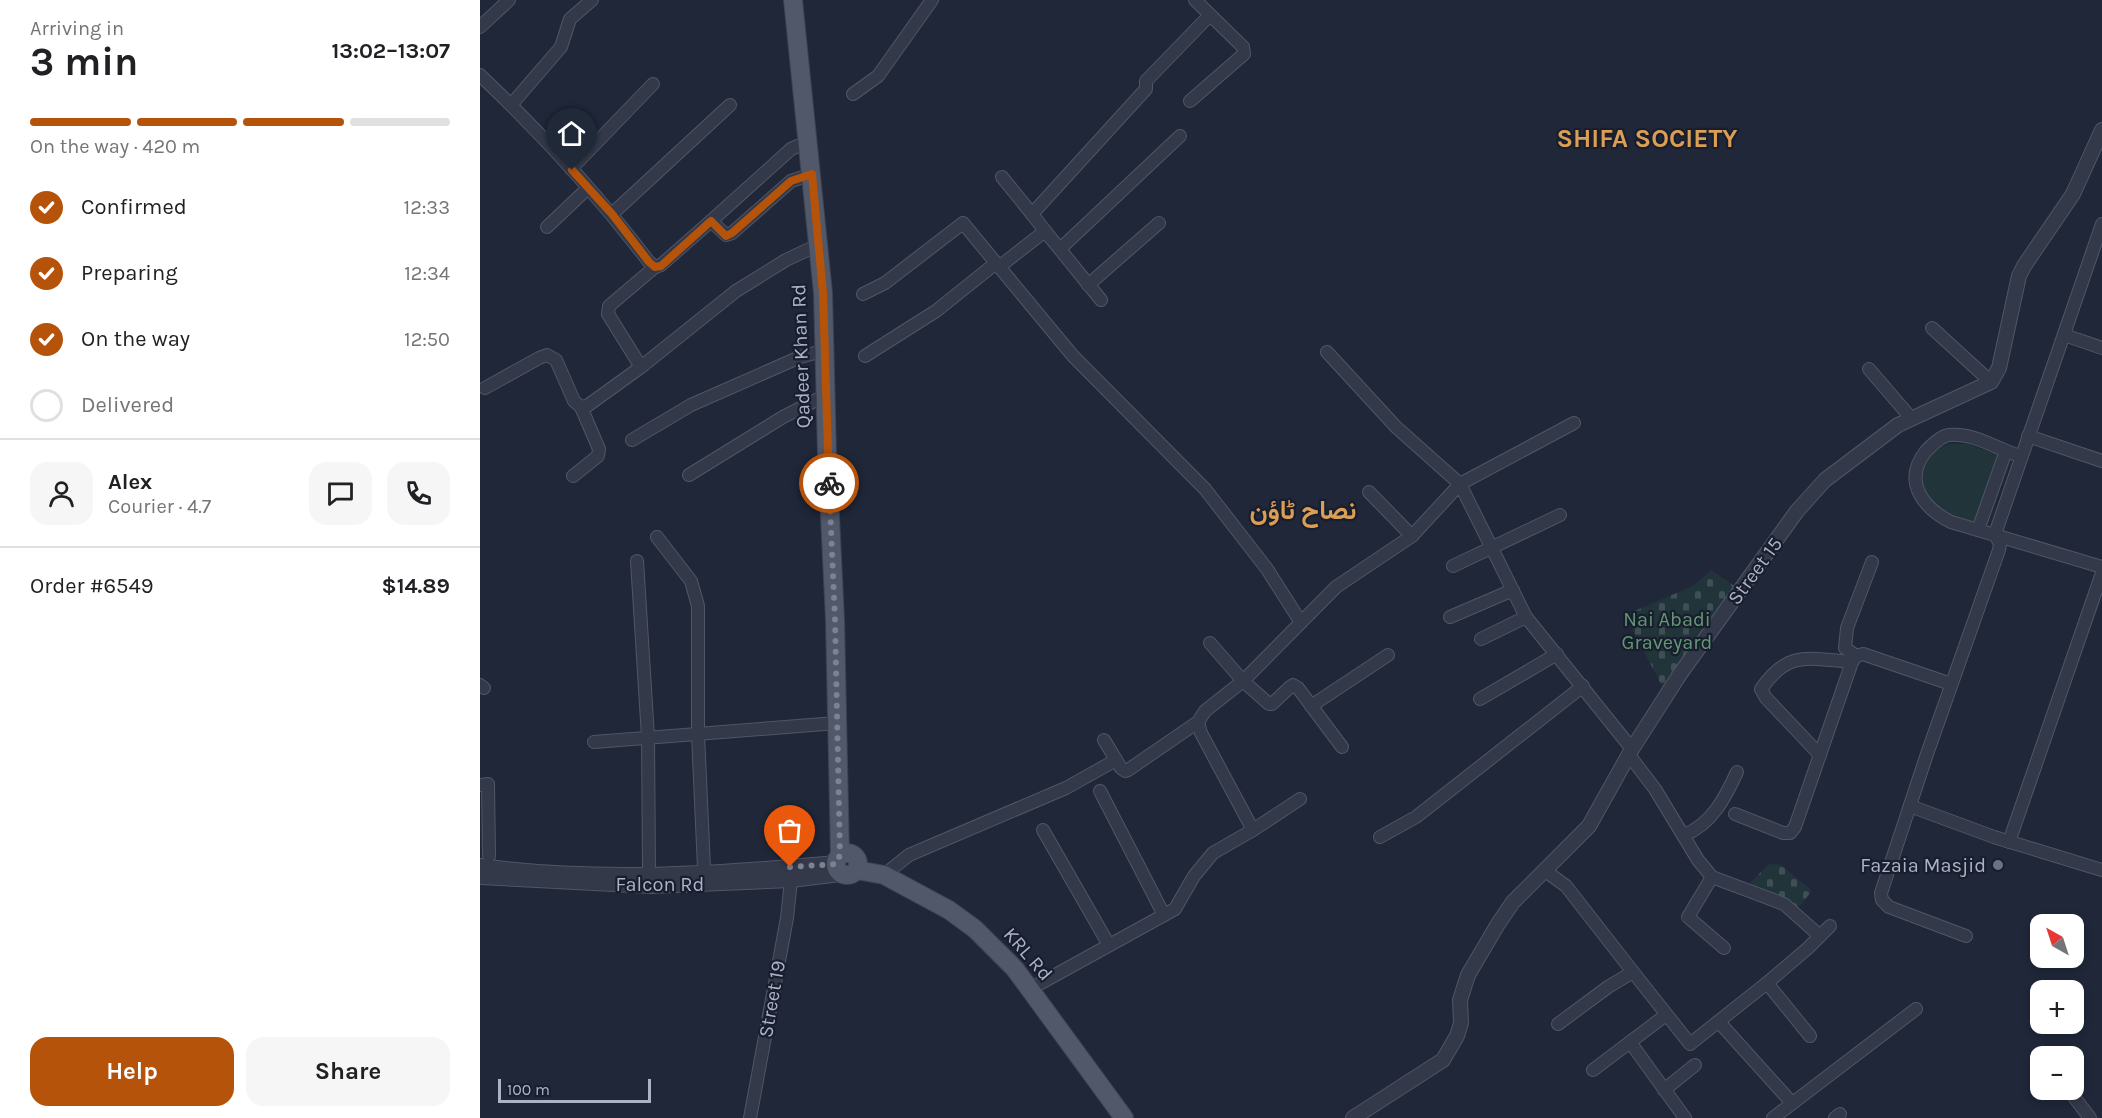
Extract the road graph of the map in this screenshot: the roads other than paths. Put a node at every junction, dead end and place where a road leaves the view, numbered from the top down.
1 (509, 0) edge
2 (592, 0) edge
3 (793, 0) edge
4 (800, 0) edge
5 (932, 0) edge
6 (1195, 0) edge
7 (1209, 16) junction
8 (480, 27) edge
9 (480, 75) edge
10 (653, 84) dead end
11 (853, 93) dead end
12 (1190, 101) dead end
13 (511, 105) junction
14 (730, 105) dead end
15 (2102, 130) edge
16 (1180, 136) dead end
17 (809, 141) junction
18 (572, 170) junction
19 (812, 174) junction
20 (1002, 177) dead end
21 (588, 188) junction
22 (612, 214) junction
23 (1032, 214) junction
24 (711, 221) junction
25 (1159, 223) dead end
26 (2102, 224) edge
27 (547, 227) dead end
28 (1045, 231) junction
29 (818, 245) junction
30 (1060, 249) junction
31 (997, 265) junction
32 (655, 267) junction
33 (1088, 285) junction
34 (862, 294) dead end
35 (1101, 300) dead end
36 (1932, 328) dead end
37 (2064, 335) junction
38 (2102, 348) edge
39 (826, 350) junction
40 (1327, 352) dead end
41 (866, 356) dead end
42 (641, 367) junction
43 (1869, 369) dead end
44 (1991, 382) junction
45 (485, 388) dead end
46 (826, 395) junction
47 (581, 407) junction
48 (1911, 418) junction
49 (1574, 423) dead end
50 (2028, 436) junction
51 (632, 440) dead end
52 (2006, 451) junction
53 (2020, 456) junction
54 (2102, 461) edge
55 (689, 475) dead end
56 (573, 476) dead end
57 (1460, 484) junction
58 (1369, 492) dead end
59 (1560, 515) dead end
60 (1978, 530) junction
61 (1995, 534) junction
62 (1412, 536) junction
63 (657, 537) dead end
64 (1491, 546) junction
65 (637, 561) dead end
66 (1872, 562) dead end
67 (1453, 566) dead end
68 (2102, 567) edge
69 (2102, 573) edge
70 (1513, 590) junction
71 (1450, 617) dead end
72 (1526, 617) junction
73 (1300, 621) junction
74 (1481, 639) dead end
75 (1210, 643) dead end
76 (1557, 654) junction
77 (1388, 655) dead end
78 (1854, 659) junction
79 (1243, 681) junction
80 (1951, 684) junction
81 (1583, 686) junction
82 (1480, 699) dead end
83 (1311, 706) junction
84 (1198, 722) junction
85 (837, 723) junction
86 (698, 735) junction
87 (648, 737) junction
88 (1104, 740) dead end
89 (594, 742) dead end
90 (1342, 747) dead end
91 (1631, 752) junction
92 (1820, 755) junction
93 (1116, 760) junction
94 (1737, 771) dead end
95 (480, 785) edge
96 (1100, 791) dead end
97 (1300, 799) dead end
98 (1910, 806) junction
99 (1735, 814) dead end
100 (1043, 830) dead end
101 (1253, 830) junction
102 (1684, 835) junction
103 (1380, 837) dead end
104 (2009, 842) junction
105 (485, 861) edge
106 (844, 863) junction
107 (704, 868) dead end
108 (649, 870) dead end
109 (1544, 870) junction
110 (2102, 870) edge
111 (884, 875) junction
112 (480, 877) edge
113 (1712, 877) junction
114 (791, 880) junction
115 (1164, 915) junction
116 (1830, 926) dead end
117 (1820, 936) junction
118 (1966, 936) dead end
119 (1109, 945) junction
120 (1724, 948) dead end
121 (1633, 972) junction
122 (1767, 983) junction
123 (1030, 989) junction
124 (1916, 1009) dead end
125 (1666, 1015) junction
126 (1719, 1022) junction
127 (1557, 1024) dead end
128 (1810, 1036) dead end
129 (1630, 1042) junction
130 (1695, 1065) dead end
131 (1593, 1070) dead end
132 (1664, 1090) junction
133 (2076, 1100) edge
134 (1792, 1103) junction
135 (750, 1118) edge
136 (1124, 1118) edge
137 (1353, 1118) edge
138 (1684, 1118) edge
139 (1773, 1118) edge
140 (2090, 1118) edge

1 - 8 street
2 - 13 street
3 - 17 main road, Qadeer Khan Rd
4 - 106 main road, Qadeer Khan Rd
5 - 11 street
6 - 7 street
7 - 12 street
7 - 23 street
9 - 13 street
10 - 18 street
13 - 18 street
14 - 22 street
15 - 44 street
16 - 30 street
17 - 19 main road, Qadeer Khan Rd
17 - 24 street
18 - 21 street
19 - 24 street
19 - 29 main road, Qadeer Khan Rd
20 - 23 street
21 - 22 street
21 - 27 street
22 - 32 street
23 - 28 street
24 - 32 street
25 - 33 street
26 - 37 street
28 - 30 street
28 - 31 street
29 - 39 main road, Qadeer Khan Rd
29 - 42 street
30 - 33 street
31 - 34 street
31 - 41 street
31 - 73 street
32 - 42 street
33 - 35 street
36 - 44 street
37 - 38 street
37 - 50 street
39 - 46 main road, Qadeer Khan Rd
39 - 51 street
40 - 57 street
42 - 47 street
43 - 48 street
44 - 48 street, Street 15
45 - 47 street
46 - 55 street
46 - 85 main road, Qadeer Khan Rd
47 - 56 street
48 - 91 street, Street 15
49 - 57 street
50 - 53 street
50 - 54 street
52 - 53 street
52 - 60 street
52 - 60 street
53 - 61 street
57 - 62 street
57 - 64 street
58 - 62 street
59 - 64 street
60 - 61 street
61 - 68 street
61 - 80 street
62 - 73 street
63 - 86 street
64 - 67 street
64 - 70 street
65 - 87 street
66 - 78 street
69 - 104 street
70 - 71 street
70 - 72 street
72 - 74 street
72 - 76 street
73 - 79 street
75 - 79 street
76 - 81 street
76 - 82 street
77 - 83 street
78 - 80 street
78 - 92 street
78 - 92 street
79 - 83 street
79 - 84 street
80 - 98 street
81 - 91 street
81 - 103 street
83 - 90 street
84 - 93 street
84 - 101 street
85 - 86 street
85 - 106 main road, Qadeer Khan Rd
86 - 87 street
86 - 107 street
87 - 89 street
87 - 108 street
88 - 93 street
91 - 102 street
91 - 109 street, Street 15
92 - 99 street
93 - 111 street
94 - 102 street
95 - 105 street
96 - 115 street
97 - 101 street
98 - 104 street
98 - 118 street
100 - 119 street
101 - 115 street
102 - 113 street
104 - 110 street
105 - 106 street, Falcon Rd
106 - 111 main road, KRL Rd
106 - 114 street, Falcon Rd
109 - 121 street
109 - 137 street, Street 15
111 - 123 main road, KRL Rd
112 - 114 street, Falcon Rd
113 - 117 street
113 - 120 street
114 - 135 street, Street 19
115 - 119 street
116 - 117 street
117 - 122 street
119 - 123 street
121 - 125 street
121 - 127 street
122 - 126 street
122 - 128 street
123 - 136 main road, KRL Rd
124 - 134 street
125 - 126 street
125 - 129 street
126 - 134 street
129 - 131 street
129 - 132 street
130 - 132 street
132 - 138 street
133 - 140 street
134 - 139 street

